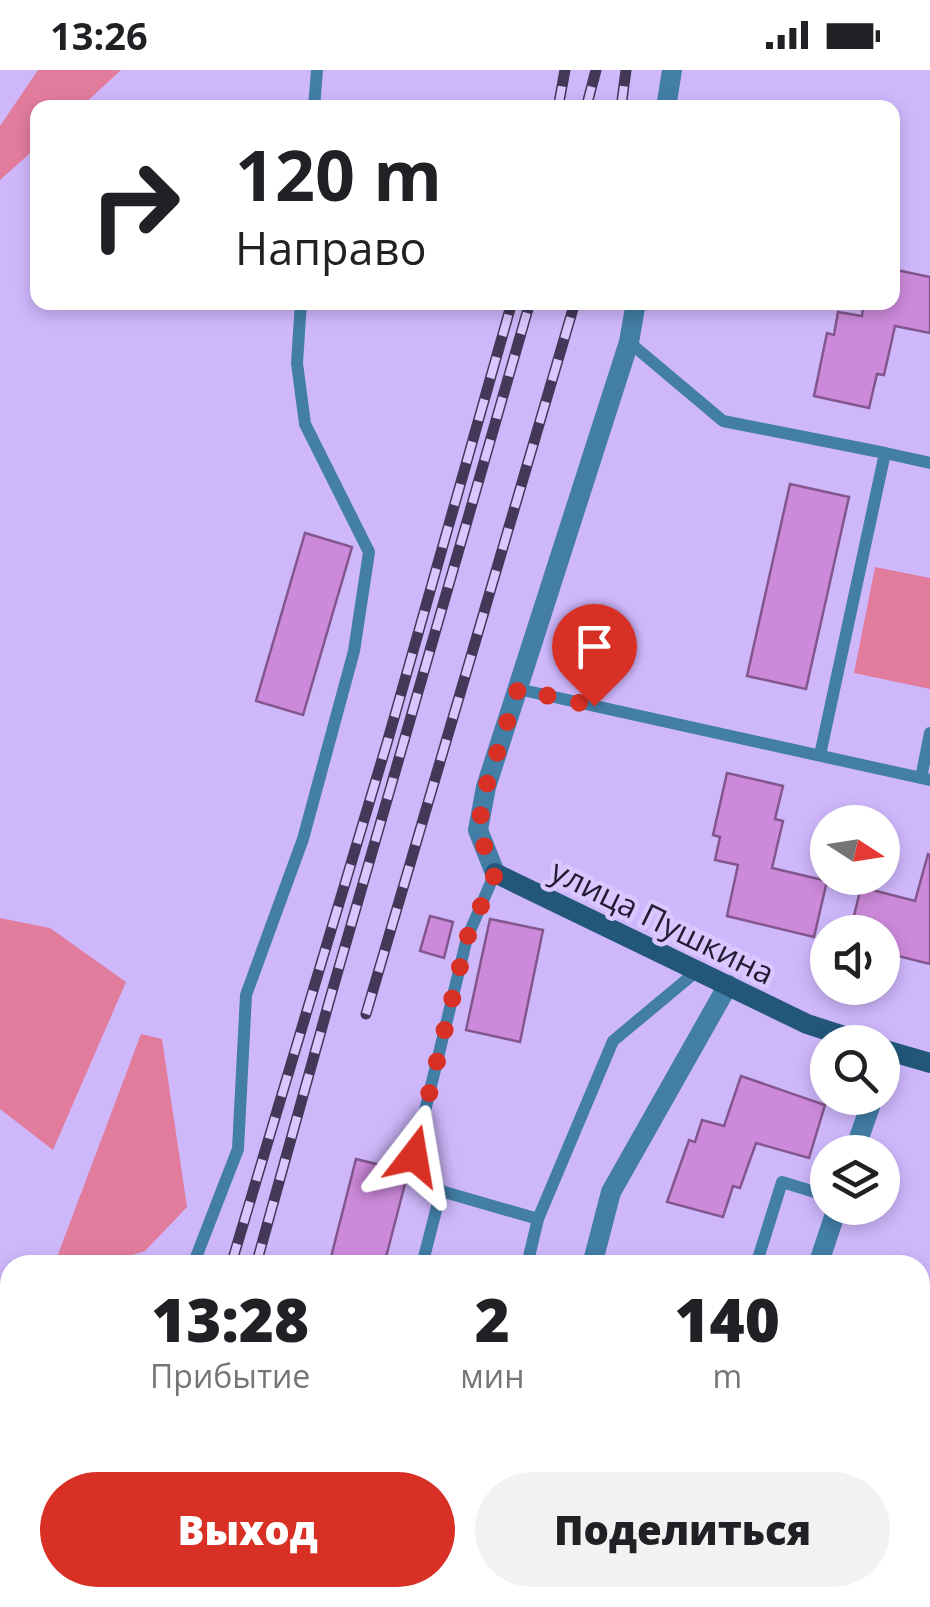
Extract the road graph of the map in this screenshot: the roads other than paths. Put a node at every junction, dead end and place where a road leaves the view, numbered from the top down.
1 (316, 70) edge
2 (672, 70) edge
3 (314, 100) edge
4 (667, 100) edge
5 (301, 310) edge
6 (635, 310) edge
7 (630, 342) junction
8 (885, 453) junction
9 (930, 463) edge
10 (518, 689) junction
11 (930, 733) edge
12 (820, 756) junction
13 (925, 779) edge
14 (495, 874) junction
15 (697, 971) junction
16 (728, 985) junction
17 (810, 1025) edge
18 (900, 1054) edge
19 (930, 1063) edge
20 (441, 1191) junction
21 (810, 1191) edge
22 (538, 1219) junction
23 (831, 1225) edge
24 (197, 1255) edge
25 (425, 1255) edge
26 (529, 1255) edge
27 (595, 1255) edge
28 (759, 1255) edge
29 (821, 1255) edge

1 - 3 lane
2 - 4 street
5 - 24 lane
6 - 7 street
7 - 8 lane
7 - 10 street
8 - 9 lane
8 - 12 lane
10 - 12 lane
10 - 14 street
11 - 13 lane
12 - 13 lane
14 - 15 street, улица Пушкина
14 - 20 lane
15 - 16 street, улица Пушкина
15 - 22 lane
16 - 17 street, улица Пушкина
16 - 27 street
18 - 19 street
20 - 22 lane
20 - 25 lane
21 - 28 lane
22 - 26 lane
23 - 29 street

